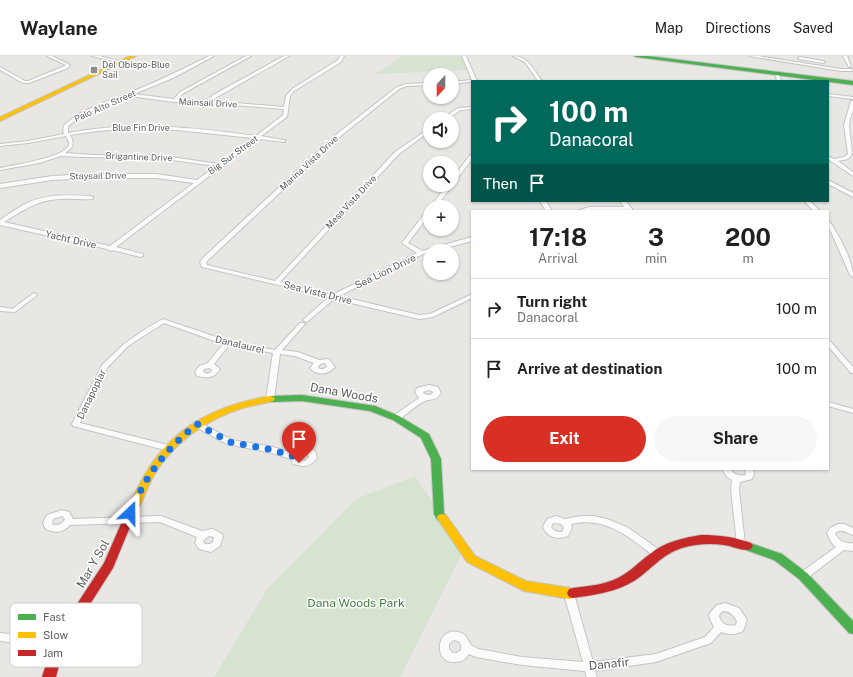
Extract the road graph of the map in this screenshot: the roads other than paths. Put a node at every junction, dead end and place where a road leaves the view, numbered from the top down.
1 (49, 56) edge
2 (94, 56) edge
3 (134, 56) edge
4 (212, 56) edge
5 (249, 56) edge
6 (287, 56) edge
7 (342, 56) edge
8 (464, 56) edge
9 (515, 56) edge
10 (636, 56) edge
11 (751, 56) edge
12 (845, 56) edge
13 (800, 57) edge
14 (772, 58) edge
15 (121, 62) junction
16 (823, 62) dead end
17 (796, 63) junction
18 (0, 68) edge
19 (851, 68) edge
20 (778, 77) edge
21 (476, 80) edge
22 (539, 80) edge
23 (816, 80) edge
24 (471, 81) edge
25 (829, 81) edge
26 (459, 82) edge
27 (853, 83) edge
28 (423, 84) edge
29 (130, 94) junction
30 (829, 95) edge
31 (852, 100) edge
32 (174, 101) junction
33 (208, 102) junction
34 (286, 108) junction
35 (471, 108) edge
36 (455, 112) edge
37 (0, 119) edge
38 (423, 134) edge
39 (66, 135) junction
40 (258, 137) junction
41 (283, 141) dead end
42 (0, 145) edge
43 (60, 154) junction
44 (471, 157) edge
45 (829, 158) edge
46 (833, 160) junction
47 (218, 165) junction
48 (0, 169) edge
49 (459, 173) edge
50 (851, 173) edge
51 (197, 182) junction
52 (829, 183) edge
53 (0, 186) edge
54 (445, 192) edge
55 (853, 195) edge
56 (91, 198) dead end
57 (438, 200) edge
58 (808, 202) edge
59 (584, 210) edge
60 (629, 210) edge
61 (816, 210) edge
62 (423, 219) edge
63 (0, 223) edge
64 (829, 225) edge
65 (471, 239) edge
66 (110, 249) junction
67 (422, 253) junction
68 (142, 255) dead end
69 (850, 263) edge
70 (204, 266) joint
71 (853, 275) edge
72 (277, 282) junction
73 (34, 295) dead end
74 (334, 296) junction
75 (471, 296) edge
76 (0, 309) edge
77 (163, 321) joint
78 (227, 343) junction
79 (829, 343) edge
80 (277, 352) junction
81 (318, 362) dead end
82 (210, 365) dead end
83 (853, 371) edge
84 (424, 398) dead end
85 (270, 399) junction
86 (829, 404) edge
87 (234, 407) joint
88 (853, 411) edge
89 (396, 418) junction
90 (197, 424) junction
91 (170, 448) junction
92 (295, 457) dead end
93 (726, 470) edge
94 (749, 470) edge
95 (736, 478) junction
96 (127, 521) junction
97 (68, 522) dead end
98 (565, 522) dead end
99 (853, 532) edge
100 (202, 536) dead end
101 (741, 544) junction
102 (848, 546) edge
103 (658, 554) junction
104 (803, 576) junction
105 (569, 594) junction
106 (83, 603) edge
107 (720, 627) dead end
108 (853, 630) edge
109 (0, 637) edge
110 (10, 638) edge
111 (467, 648) dead end
112 (52, 667) edge
113 (590, 667) junction
114 (49, 677) edge
115 (592, 677) edge

1 - 18 street
2 - 15 street
3 - 15 street
4 - 29 street, Palo Alto Street
5 - 32 street
6 - 33 street
7 - 34 street, Big Sur Street
8 - 21 street
9 - 22 street
10 - 20 street
11 - 14 street
12 - 19 street
13 - 16 street
13 - 17 street
14 - 17 street
15 - 37 street
17 - 19 street
20 - 23 street
24 - 26 street
25 - 27 street
28 - 70 street, Marina Vista Drive
29 - 32 street, Mainsail Drive
29 - 39 street, Palo Alto Street
30 - 31 street
31 - 46 street
32 - 33 street, Mainsail Drive
33 - 34 street, Mainsail Drive
34 - 40 street, Big Sur Street
35 - 36 street
38 - 72 street, Mesa Vista Drive
39 - 40 street, Blue Fin Drive
39 - 42 street, Blue Fin Drive
39 - 43 street, Palo Alto Street
40 - 41 street, Blue Fin Drive
40 - 47 street, Big Sur Street
43 - 47 street, Brigantine Drive
43 - 48 street
44 - 49 street
45 - 46 street
46 - 50 street
47 - 51 street, Big Sur Street
51 - 53 street, Staysail Drive
51 - 66 street, Big Sur Street
52 - 55 street
54 - 57 street
56 - 63 street
58 - 61 street
59 - 60 street
62 - 67 street
63 - 66 street, Yacht Drive
64 - 69 street
65 - 67 street, Sea Lion Drive
66 - 68 street, Yacht Drive
67 - 74 street, Sea Lion Drive
69 - 71 street
70 - 72 street, Sea Vista Drive
72 - 74 street, Sea Vista Drive
73 - 76 street
74 - 75 street, Sea Vista Drive
74 - 80 street, Sea Lion Drive
77 - 78 street, Danalaurel
77 - 91 street, Danapoplar
78 - 80 street, Danalaurel
78 - 82 street
79 - 83 street
80 - 81 street, Danalaurel
80 - 85 street
84 - 89 street
85 - 87 street, Dana Woods
85 - 89 street, Dana Woods
86 - 88 street
87 - 90 street, Mar Y Sol
89 - 105 street, Dana Woods
90 - 91 street, Mar Y Sol
90 - 92 street
91 - 96 street, Mar Y Sol
93 - 95 street
94 - 95 street
95 - 101 street
96 - 97 street
96 - 100 street
96 - 106 street, Mar Y Sol
98 - 103 street
99 - 102 street
101 - 103 street, Dana Woods
101 - 104 street, Dana Woods
102 - 104 street
103 - 105 street, Dana Woods
104 - 108 street, Dana Woods
105 - 113 street
107 - 113 street, Danafir
109 - 110 street
111 - 113 street, Danafir
112 - 114 street, Mar Y Sol
113 - 115 street

